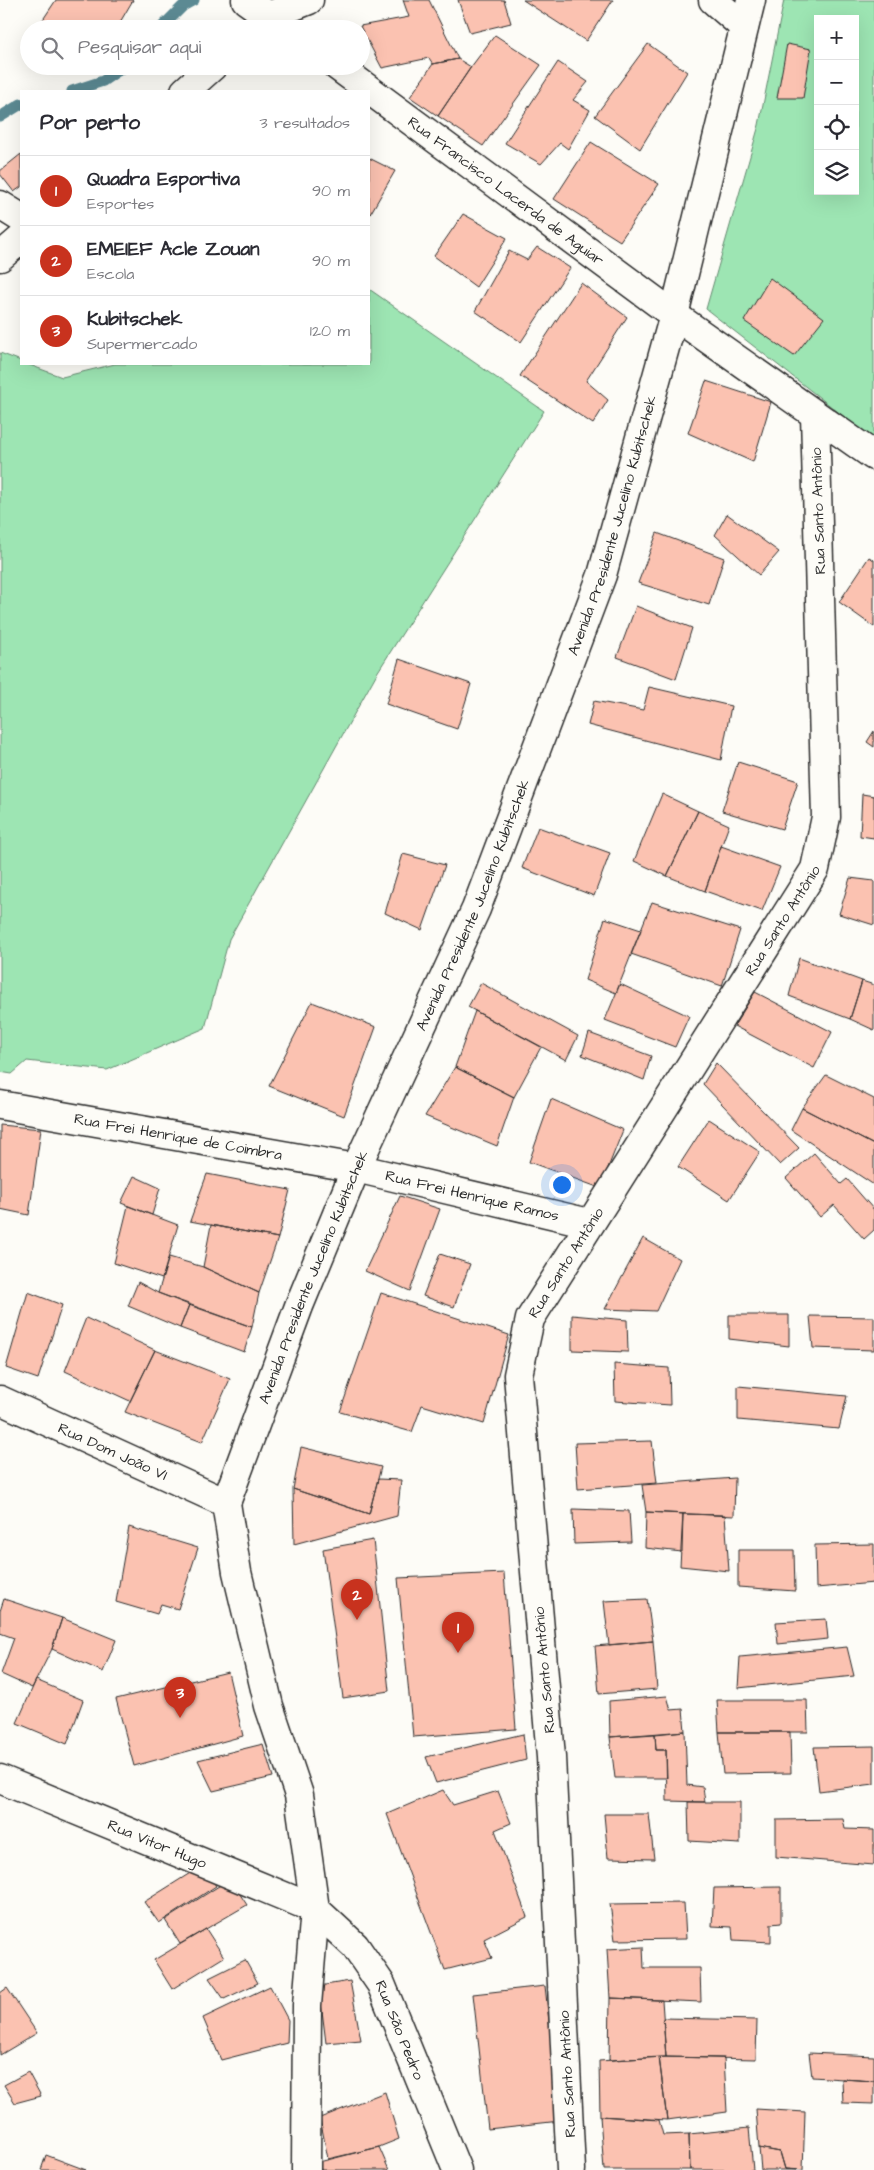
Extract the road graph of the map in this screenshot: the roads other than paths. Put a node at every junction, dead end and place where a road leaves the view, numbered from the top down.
1 (246, 0) edge
2 (309, 0) edge
3 (713, 0) edge
4 (751, 0) edge
5 (266, 20) edge
6 (276, 20) edge
7 (744, 27) junction
8 (203, 75) edge
9 (349, 75) edge
10 (186, 90) edge
11 (369, 90) edge
12 (370, 90) edge
13 (0, 205) edge
14 (20, 217) edge
15 (674, 315) junction
16 (815, 415) junction
17 (874, 456) edge
18 (0, 1105) edge
19 (356, 1168) junction
20 (590, 1224) junction
21 (0, 1400) edge
22 (226, 1503) junction
23 (0, 1779) edge
24 (315, 1909) junction
25 (306, 2170) edge
26 (457, 2170) edge
27 (571, 2170) edge

1 - 5 street
2 - 6 street
3 - 7 street
4 - 7 street, Avenida Presidente Jucelino Kubitschek
7 - 15 street, Avenida Presidente Jucelino Kubitschek
8 - 10 street
9 - 11 street, Rua Francisco Lacerda de Aguiar
12 - 15 street, Rua Francisco Lacerda de Aguiar
13 - 14 street
15 - 16 street, Rua Santo Antônio
15 - 19 street, Avenida Presidente Jucelino Kubitschek
16 - 17 street, Rua Santo Antônio
16 - 20 street, Rua Santo Antônio
18 - 19 street, Rua Frei Henrique de Coimbra
19 - 20 street, Rua Frei Henrique Ramos
19 - 22 street, Avenida Presidente Jucelino Kubitschek
20 - 27 street, Rua Santo Antônio
21 - 22 street, Rua Dom João VI
22 - 24 street, Avenida Presidente Jucelino Kubitschek
23 - 24 street, Rua Vitor Hugo
24 - 25 street
24 - 26 street, Rua São Pedro

